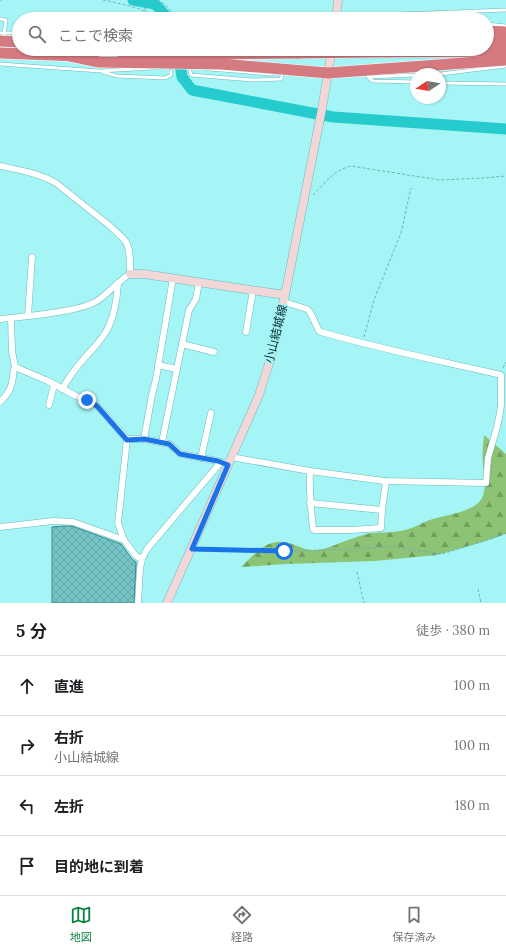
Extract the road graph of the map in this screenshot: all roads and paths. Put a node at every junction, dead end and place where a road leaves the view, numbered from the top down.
1 (0, 0) edge
2 (2, 0) edge
3 (103, 0) edge
4 (147, 0) edge
5 (158, 0) edge
6 (338, 0) edge
7 (506, 10) edge
8 (144, 11) joint
9 (173, 12) edge
10 (337, 12) edge
11 (453, 12) edge
12 (0, 19) edge
13 (494, 25) edge
14 (506, 26) edge
15 (494, 31) edge
16 (506, 32) edge
17 (12, 35) edge
18 (2, 37) edge
19 (12, 40) edge
20 (494, 42) edge
21 (506, 42) edge
22 (494, 51) edge
23 (506, 51) edge
24 (0, 53) edge
25 (12, 54) edge
26 (70, 56) edge
27 (272, 56) edge
28 (331, 56) edge
29 (506, 60) edge
30 (0, 64) edge
31 (171, 65) junction
32 (190, 65) junction
33 (506, 66) edge
34 (158, 68) dead end
35 (204, 69) dead end
36 (283, 69) junction
37 (100, 71) junction
38 (328, 73) junction
39 (367, 73) junction
40 (446, 73) edge
41 (410, 75) edge
42 (410, 82) edge
43 (446, 83) edge
44 (506, 84) edge
45 (0, 166) edge
46 (506, 176) edge
47 (411, 188) dead end
48 (313, 194) dead end
49 (32, 257) dead end
50 (130, 274) junction
51 (173, 278) junction
52 (199, 282) junction
53 (118, 284) junction
54 (253, 290) junction
55 (284, 298) junction
56 (28, 316) junction
57 (11, 318) junction
58 (0, 319) edge
59 (246, 332) dead end
60 (182, 344) junction
61 (362, 344) junction
62 (214, 352) dead end
63 (506, 362) edge
64 (158, 365) junction
65 (15, 367) junction
66 (177, 369) junction
67 (501, 375) junction
68 (54, 385) junction
69 (62, 389) junction
70 (0, 402) edge
71 (49, 406) dead end
72 (211, 413) dead end
73 (144, 439) junction
74 (127, 440) junction
75 (162, 442) junction
76 (201, 458) junction
77 (227, 461) junction
78 (310, 471) junction
79 (386, 481) junction
80 (310, 503) junction
81 (382, 510) junction
82 (0, 527) edge
83 (506, 533) edge
84 (124, 540) junction
85 (192, 549) junction
86 (142, 559) junction
87 (357, 572) dead end
88 (478, 589) dead end
89 (138, 603) edge
90 (167, 603) edge
91 (364, 603) edge
92 (481, 603) edge

1 - 2 path
3 - 8 path
4 - 8 path
5 - 9 path
6 - 10 main road
7 - 11 lane
12 - 18 lane
13 - 14 lane
15 - 16 highway
17 - 18 lane
18 - 19 highway
20 - 21 highway
22 - 23 highway, bridge
24 - 25 highway
26 - 31 highway
27 - 32 highway, bridge
28 - 38 main road, 小山結城線
29 - 39 highway
30 - 37 lane
31 - 32 highway
31 - 37 lane
32 - 36 highway
33 - 40 lane
34 - 37 lane
35 - 36 lane
36 - 38 highway
38 - 39 highway
38 - 55 main road, 小山結城線
39 - 41 lane
39 - 42 lane
43 - 44 lane
45 - 50 street
46 - 48 path
47 - 61 path
49 - 56 street
50 - 51 main road
50 - 53 street
51 - 52 main road
51 - 64 street
52 - 54 main road
52 - 60 street
53 - 56 street
53 - 69 street
54 - 55 main road
54 - 59 street
55 - 61 street
55 - 77 main road, 小山結城線
56 - 57 street
57 - 58 street
57 - 65 street
60 - 62 street
60 - 66 street
61 - 67 street
63 - 67 path
64 - 66 street
64 - 73 street
65 - 68 street
65 - 70 street
66 - 75 street
67 - 79 street
68 - 69 street
68 - 71 street
69 - 74 street
72 - 76 street
73 - 74 street
73 - 75 street
74 - 84 street
75 - 76 street
76 - 77 street
77 - 78 street
77 - 85 main road, 小山結城線
77 - 86 street
78 - 79 street
78 - 80 street
79 - 81 street
80 - 81 street
80 - 81 street
82 - 84 street
83 - 85 path
84 - 86 street
85 - 90 main road, 小山結城線
86 - 89 street
87 - 91 path
88 - 92 path

